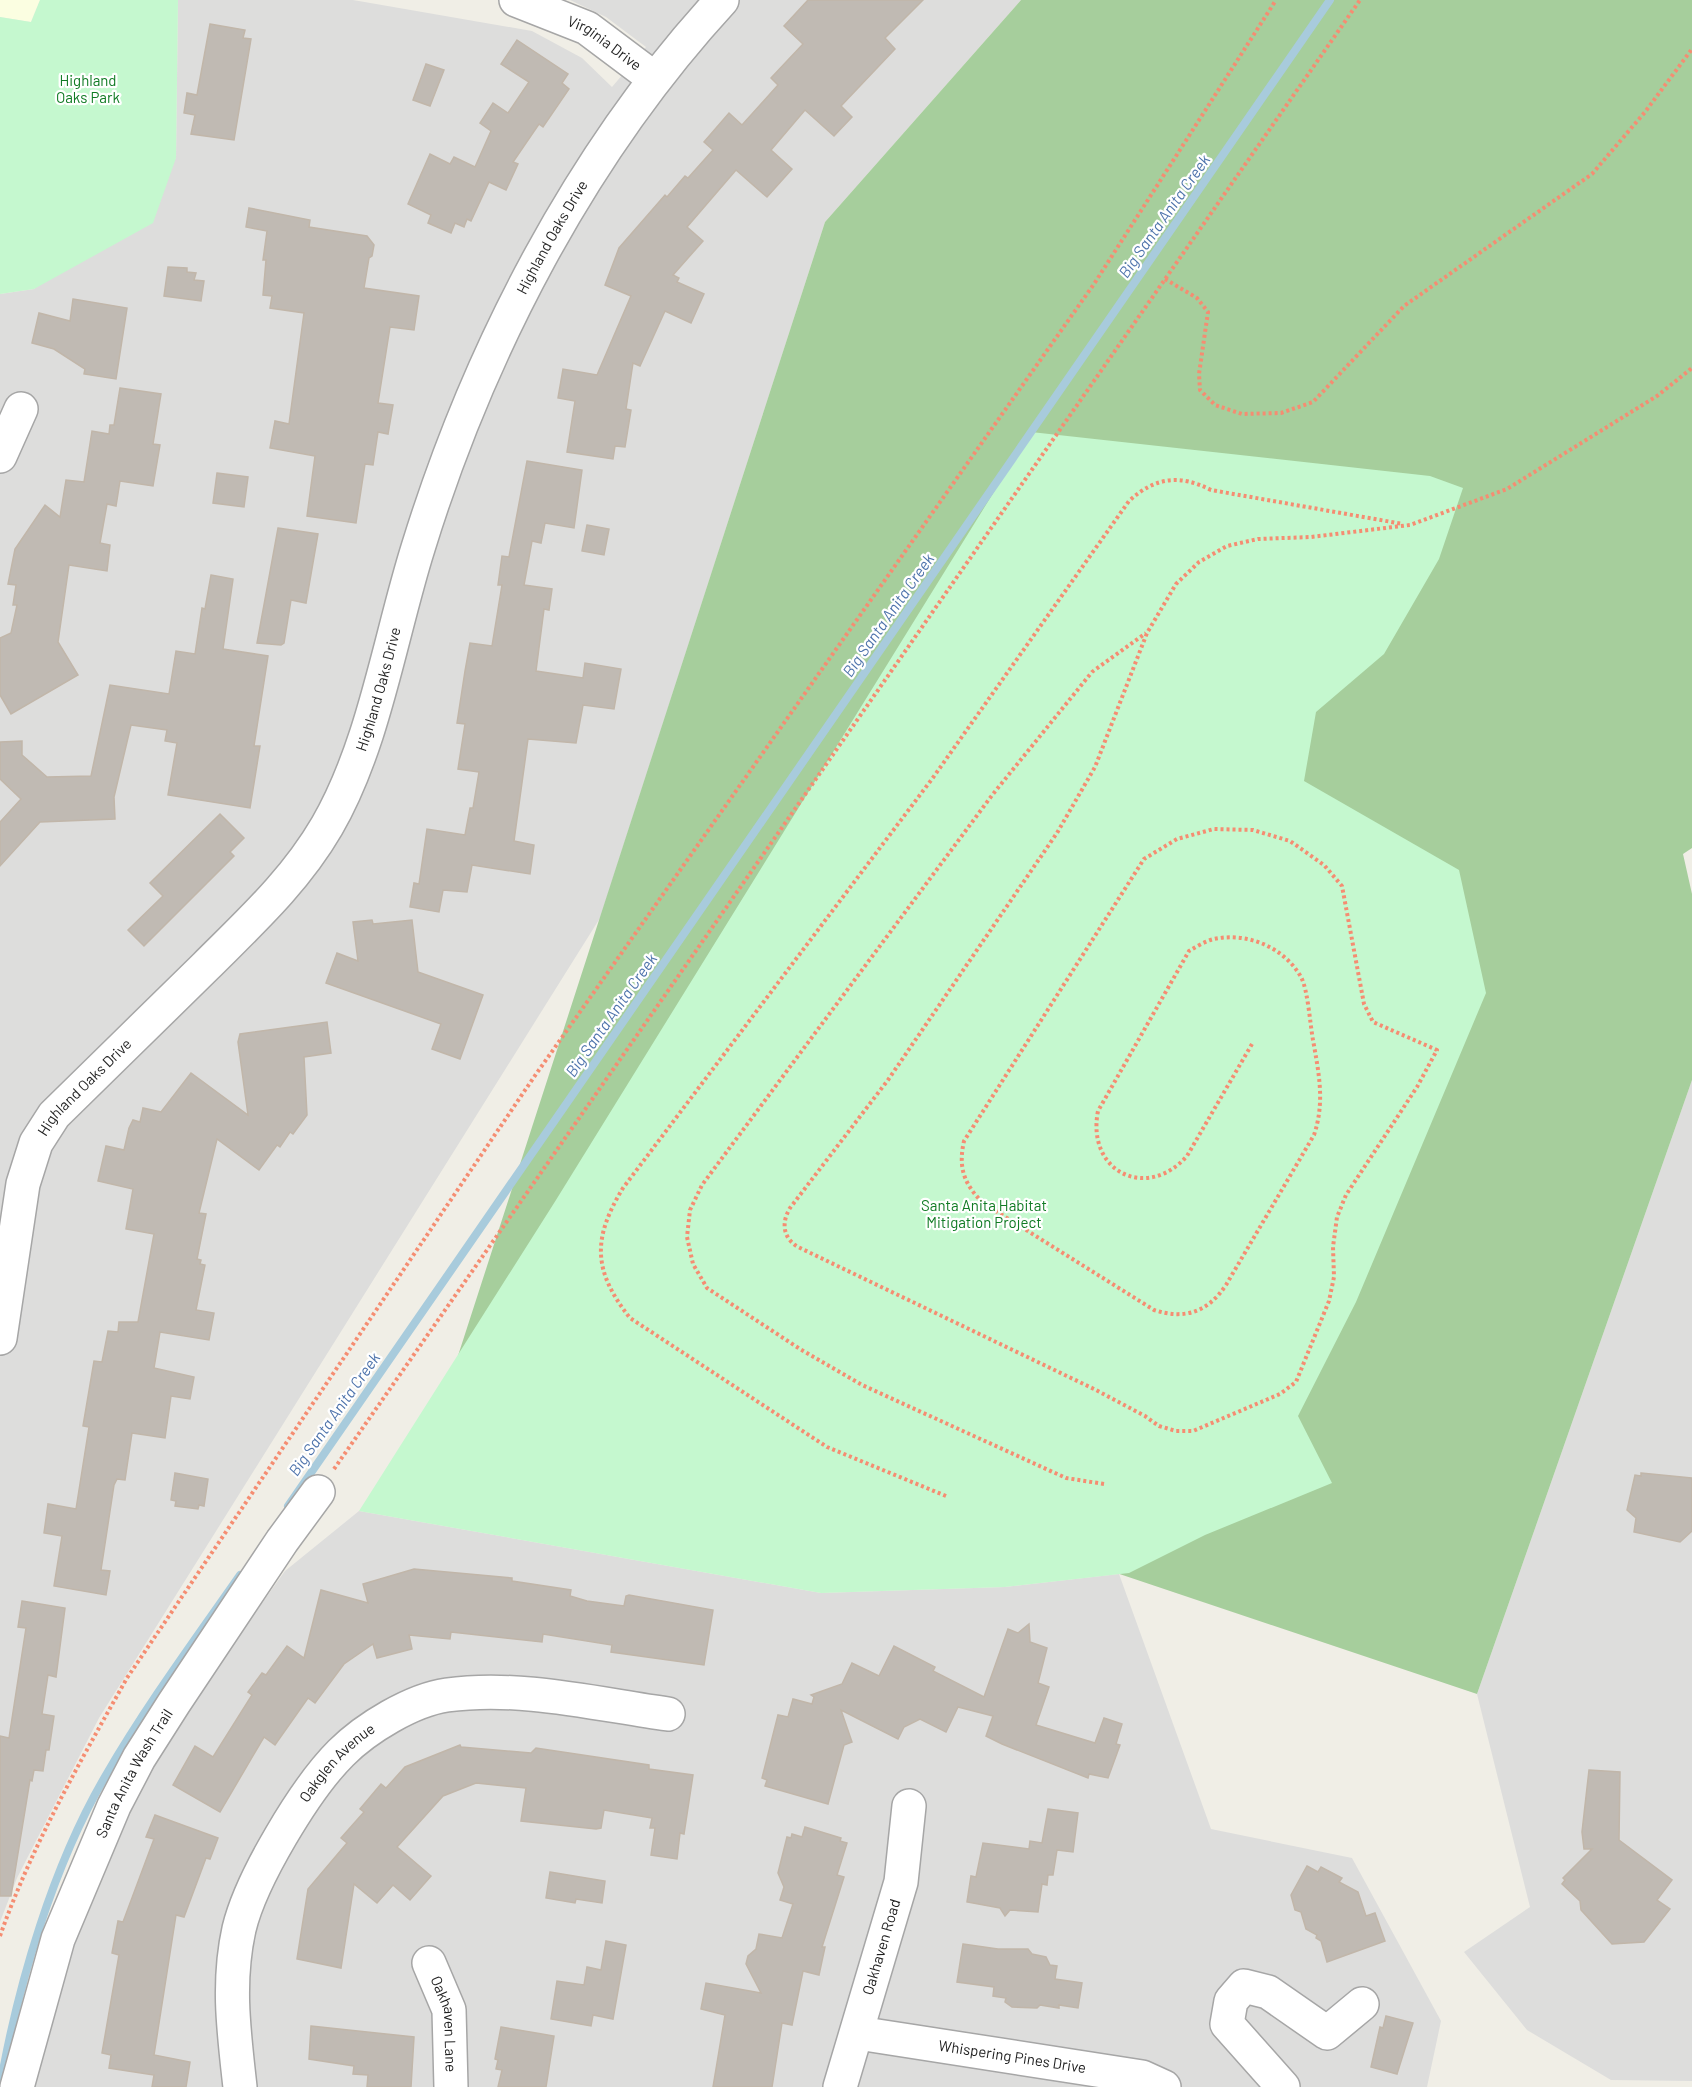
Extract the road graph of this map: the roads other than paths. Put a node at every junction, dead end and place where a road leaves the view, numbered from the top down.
1 (516, 0) edge
2 (722, 0) edge
3 (656, 79) junction
4 (21, 409) dead end
5 (0, 456) edge
6 (7, 1256) edge
7 (0, 1338) edge
8 (318, 1492) road end
9 (668, 1714) dead end
10 (909, 1806) dead end
11 (429, 1963) dead end
12 (1362, 2004) dead end
13 (858, 2033) junction
14 (17, 2087) edge
15 (240, 2087) edge
16 (451, 2087) edge
17 (840, 2087) edge
18 (1164, 2087) edge
19 (1283, 2087) edge

1 - 3 street, Virginia Drive
2 - 3 street, Highland Oaks Drive
3 - 6 street, Highland Oaks Drive
4 - 5 street
6 - 7 street, Highland Oaks Drive
8 - 14 street, Santa Anita Wash Trail
9 - 15 street, Oakglen Avenue
10 - 13 street, Oakhaven Road
11 - 16 street, Oakhaven Lane
12 - 19 street
13 - 17 street, Oakhaven Road
13 - 18 street, Whispering Pines Drive

